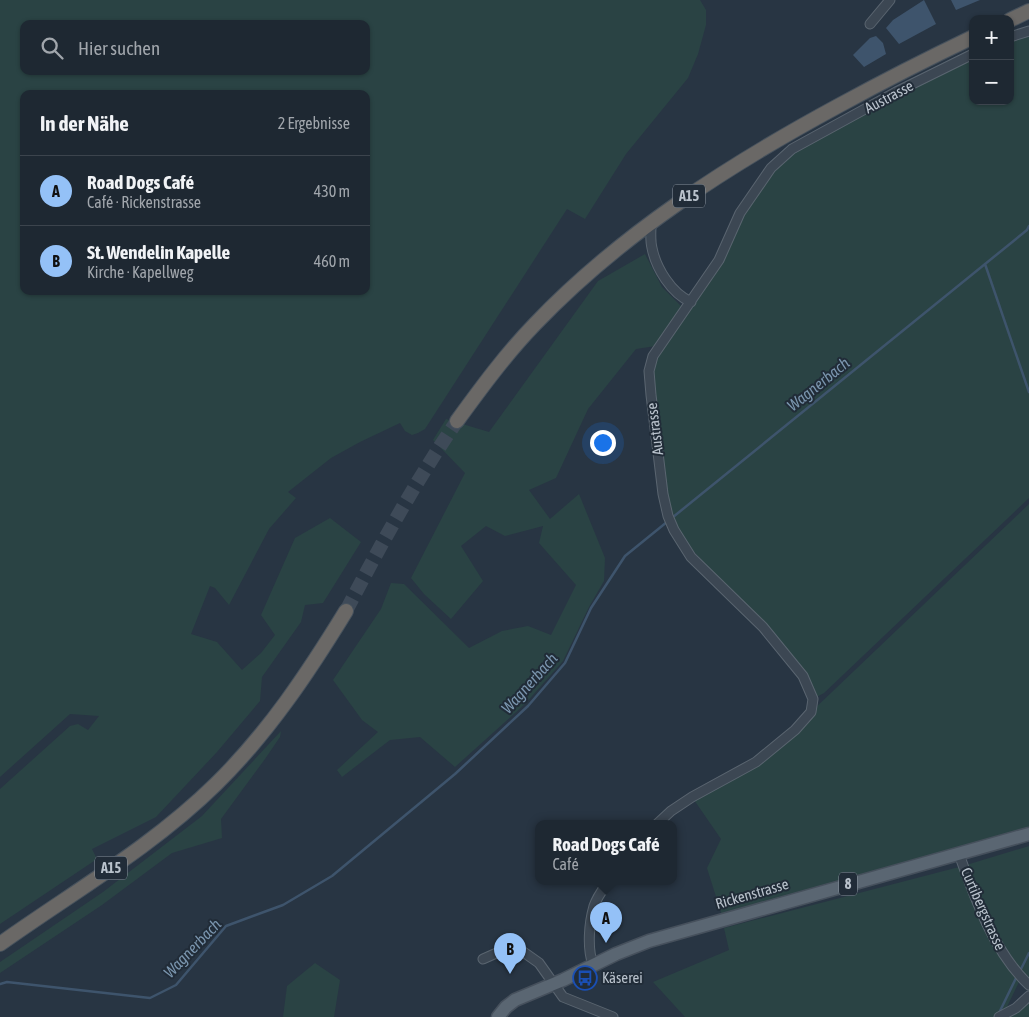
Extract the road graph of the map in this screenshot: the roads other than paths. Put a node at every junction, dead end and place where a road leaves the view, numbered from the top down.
1 (890, 0) edge
2 (1029, 11) edge
3 (1014, 18) edge
4 (870, 24) dead end
5 (1029, 31) edge
6 (1014, 36) edge
7 (969, 39) edge
8 (969, 56) edge
9 (651, 224) junction
10 (691, 302) junction
11 (456, 421) tunnel mouth
12 (346, 611) tunnel mouth
13 (661, 820) edge
14 (1029, 834) edge
15 (959, 854) junction
16 (606, 885) edge
17 (0, 944) edge
18 (483, 959) dead end
19 (593, 965) junction
20 (1022, 978) edge
21 (553, 984) junction
22 (1029, 996) edge
23 (1002, 1016) edge
24 (498, 1017) edge
25 (614, 1017) edge

1 - 4 street
2 - 3 highway
5 - 6 street
7 - 9 highway, A15
8 - 10 street, Austrasse
9 - 10 street
9 - 11 highway, A15
10 - 13 street, Austrasse
12 - 17 highway, A15
14 - 15 main road, Rickenstrasse / 8
15 - 19 main road, Rickenstrasse / 8
15 - 20 street, Curtibergstrasse
16 - 19 street
18 - 21 street
19 - 21 main road, Rickenstrasse / 8
21 - 24 main road, Rickenstrasse / 8
21 - 25 street
22 - 23 street

